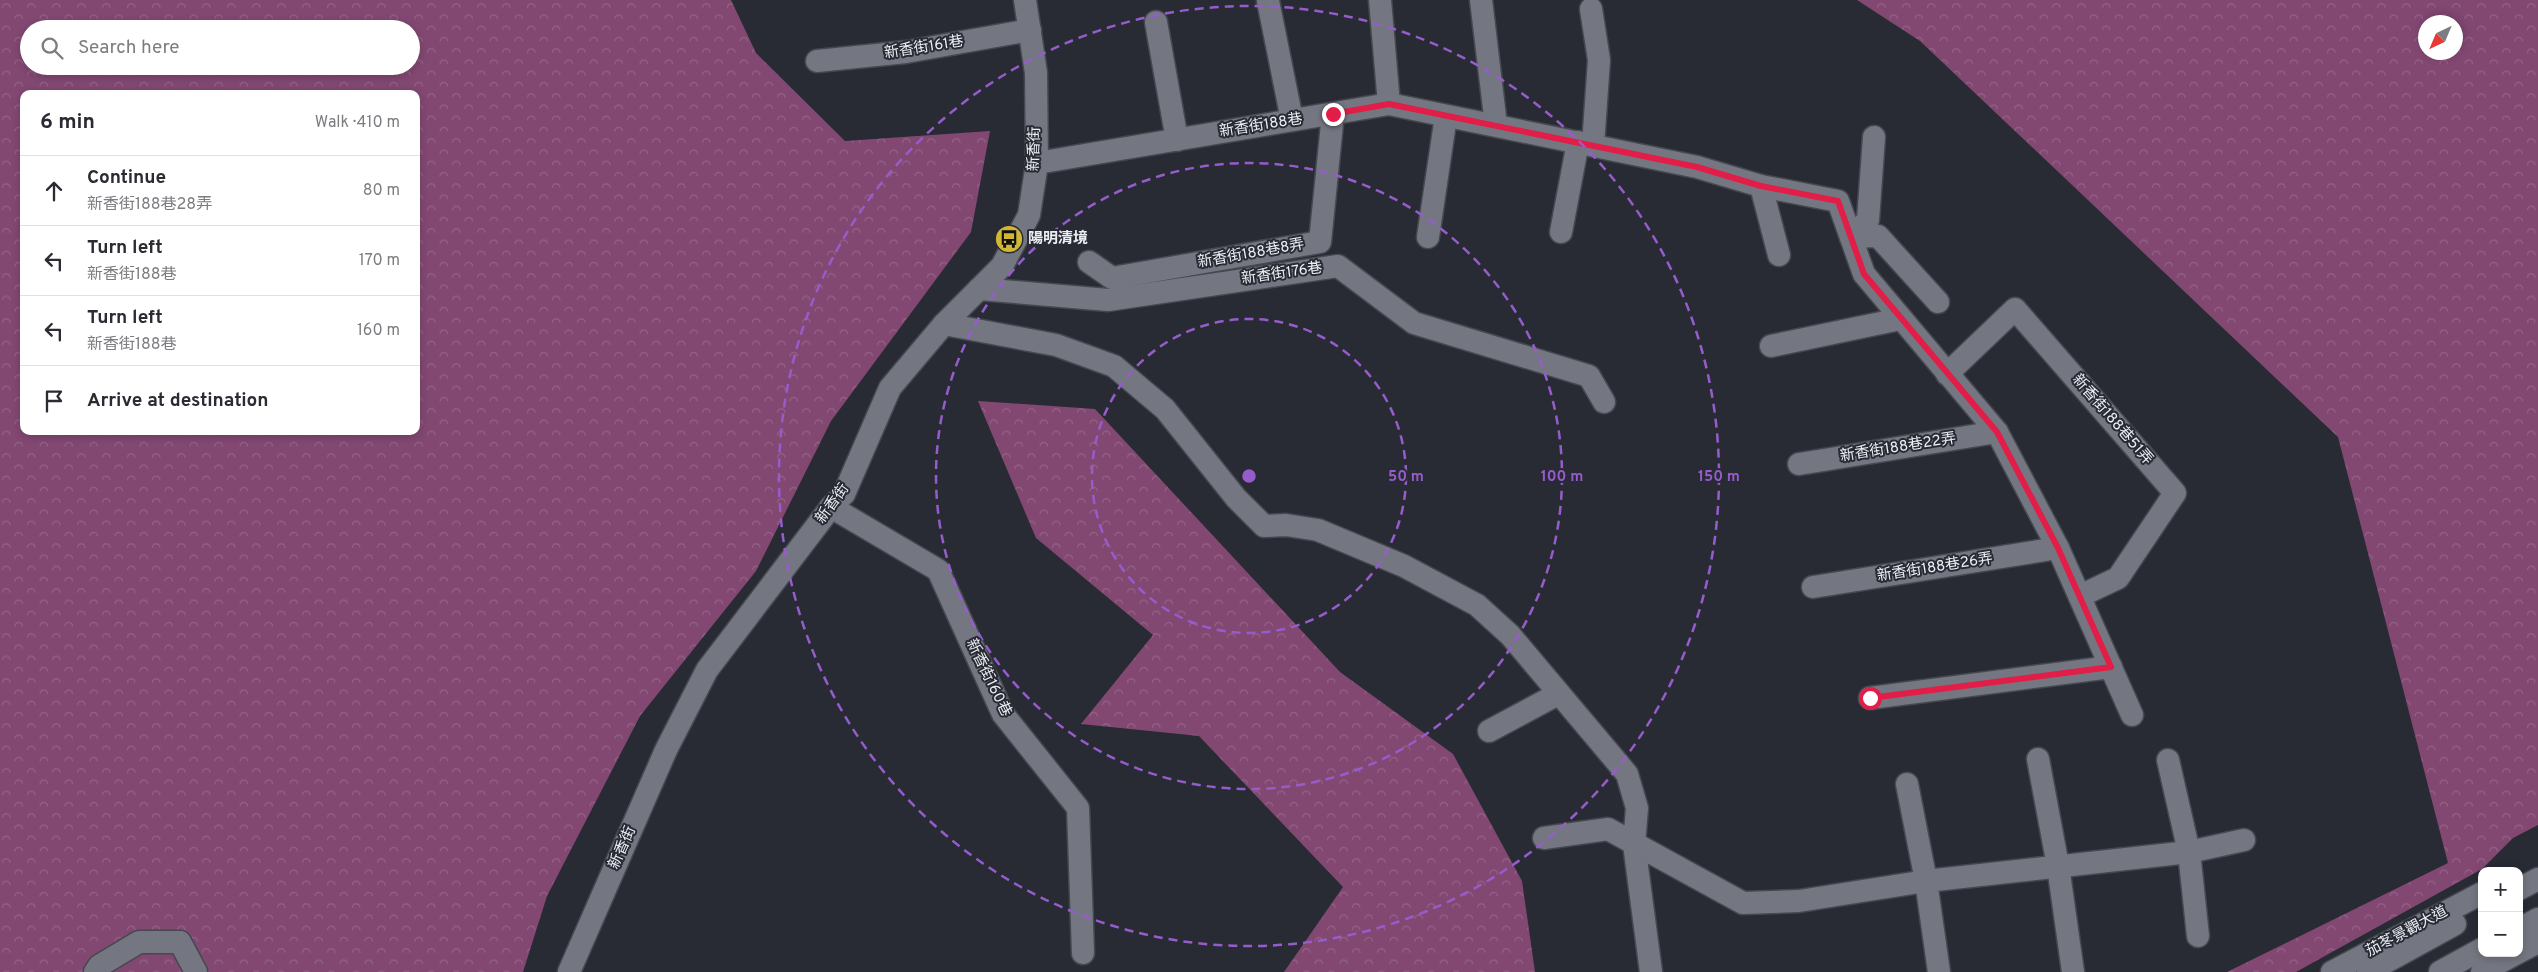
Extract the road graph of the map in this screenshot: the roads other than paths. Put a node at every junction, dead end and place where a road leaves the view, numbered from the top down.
1 (1025, 0) edge
2 (1380, 0) edge
3 (1481, 0) edge
4 (1268, 1) edge
5 (1590, 9) dead end
6 (1156, 22) dead end
7 (1030, 30) junction
8 (817, 61) dead end
9 (1389, 104) junction
10 (1333, 114) junction
11 (1446, 116) junction
12 (1292, 120) junction
13 (1496, 126) junction
14 (1874, 137) dead end
15 (1177, 140) junction
16 (1586, 143) junction
17 (1036, 163) junction
18 (1761, 186) junction
19 (1561, 232) dead end
20 (1428, 237) dead end
21 (1851, 237) junction
22 (1779, 255) dead end
23 (1089, 262) dead end
24 (979, 289) junction
25 (1938, 302) dead end
26 (1900, 319) junction
27 (944, 324) junction
28 (1771, 346) dead end
29 (1947, 374) junction
30 (1604, 402) dead end
31 (1997, 432) junction
32 (1799, 464) dead end
33 (831, 507) junction
34 (2058, 548) junction
35 (1813, 587) dead end
36 (2080, 596) junction
37 (2111, 667) junction
38 (1558, 694) junction
39 (1870, 698) dead end
40 (2132, 714) dead end
41 (1489, 731) dead end
42 (2038, 759) dead end
43 (2168, 760) dead end
44 (1907, 784) dead end
45 (1544, 838) dead end
46 (2244, 840) dead end
47 (1634, 844) junction
48 (2189, 852) junction
49 (2538, 863) edge
50 (2058, 866) junction
51 (2523, 871) edge
52 (2538, 879) edge
53 (1926, 881) junction
54 (2523, 887) edge
55 (2478, 894) edge
56 (2478, 911) edge
57 (2538, 919) edge
58 (2523, 927) edge
59 (2198, 936) dead end
60 (2538, 942) edge
61 (2523, 950) edge
62 (2478, 951) edge
63 (1083, 952) dead end
64 (2510, 957) edge
65 (95, 972) edge
66 (196, 972) edge
67 (569, 972) edge
68 (1651, 972) edge
69 (1939, 972) edge
70 (2073, 972) edge
71 (2332, 972) edge
72 (2368, 972) edge
73 (2440, 972) edge
74 (2482, 972) edge

1 - 7 street, 新香街
2 - 9 street
3 - 13 street
4 - 12 street
5 - 16 street
6 - 15 street
7 - 8 street, 新香街161巷
7 - 17 street, 新香街
9 - 10 street, 新香街188巷
9 - 11 street, 新香街188巷
10 - 12 street, 新香街188巷
10 - 23 street, 新香街188巷8弄
11 - 13 street, 新香街188巷
11 - 20 street
12 - 15 street, 新香街188巷
13 - 16 street, 新香街188巷
14 - 21 street
15 - 17 street, 新香街188巷
16 - 18 street, 新香街188巷
16 - 19 street
17 - 24 street, 新香街
18 - 21 street, 新香街188巷
18 - 22 street
21 - 25 street
21 - 26 street, 新香街188巷
24 - 27 street, 新香街
24 - 30 street, 新香街176巷
26 - 28 street
26 - 29 street, 新香街188巷
27 - 33 street, 新香街
27 - 38 street
29 - 31 street, 新香街188巷
29 - 36 street, 新香街188巷51弄
31 - 32 street, 新香街188巷22弄
31 - 34 street, 新香街188巷
33 - 63 street, 新香街160巷
33 - 67 street, 新香街
34 - 35 street, 新香街188巷26弄
34 - 36 street, 新香街188巷
36 - 37 street, 新香街188巷
37 - 39 street
37 - 40 street, 新香街188巷
38 - 41 street
38 - 47 street
42 - 50 street
43 - 48 street
44 - 53 street
45 - 47 street
46 - 48 street
47 - 53 street
47 - 68 street
48 - 50 street
48 - 59 street
49 - 51 street
50 - 53 street
50 - 70 street
52 - 54 street
53 - 69 street
55 - 71 street, 茄苳景觀大道
56 - 72 street, 茄苳景觀大道
57 - 58 street
60 - 61 street
62 - 73 street
64 - 74 street
65 - 66 street

